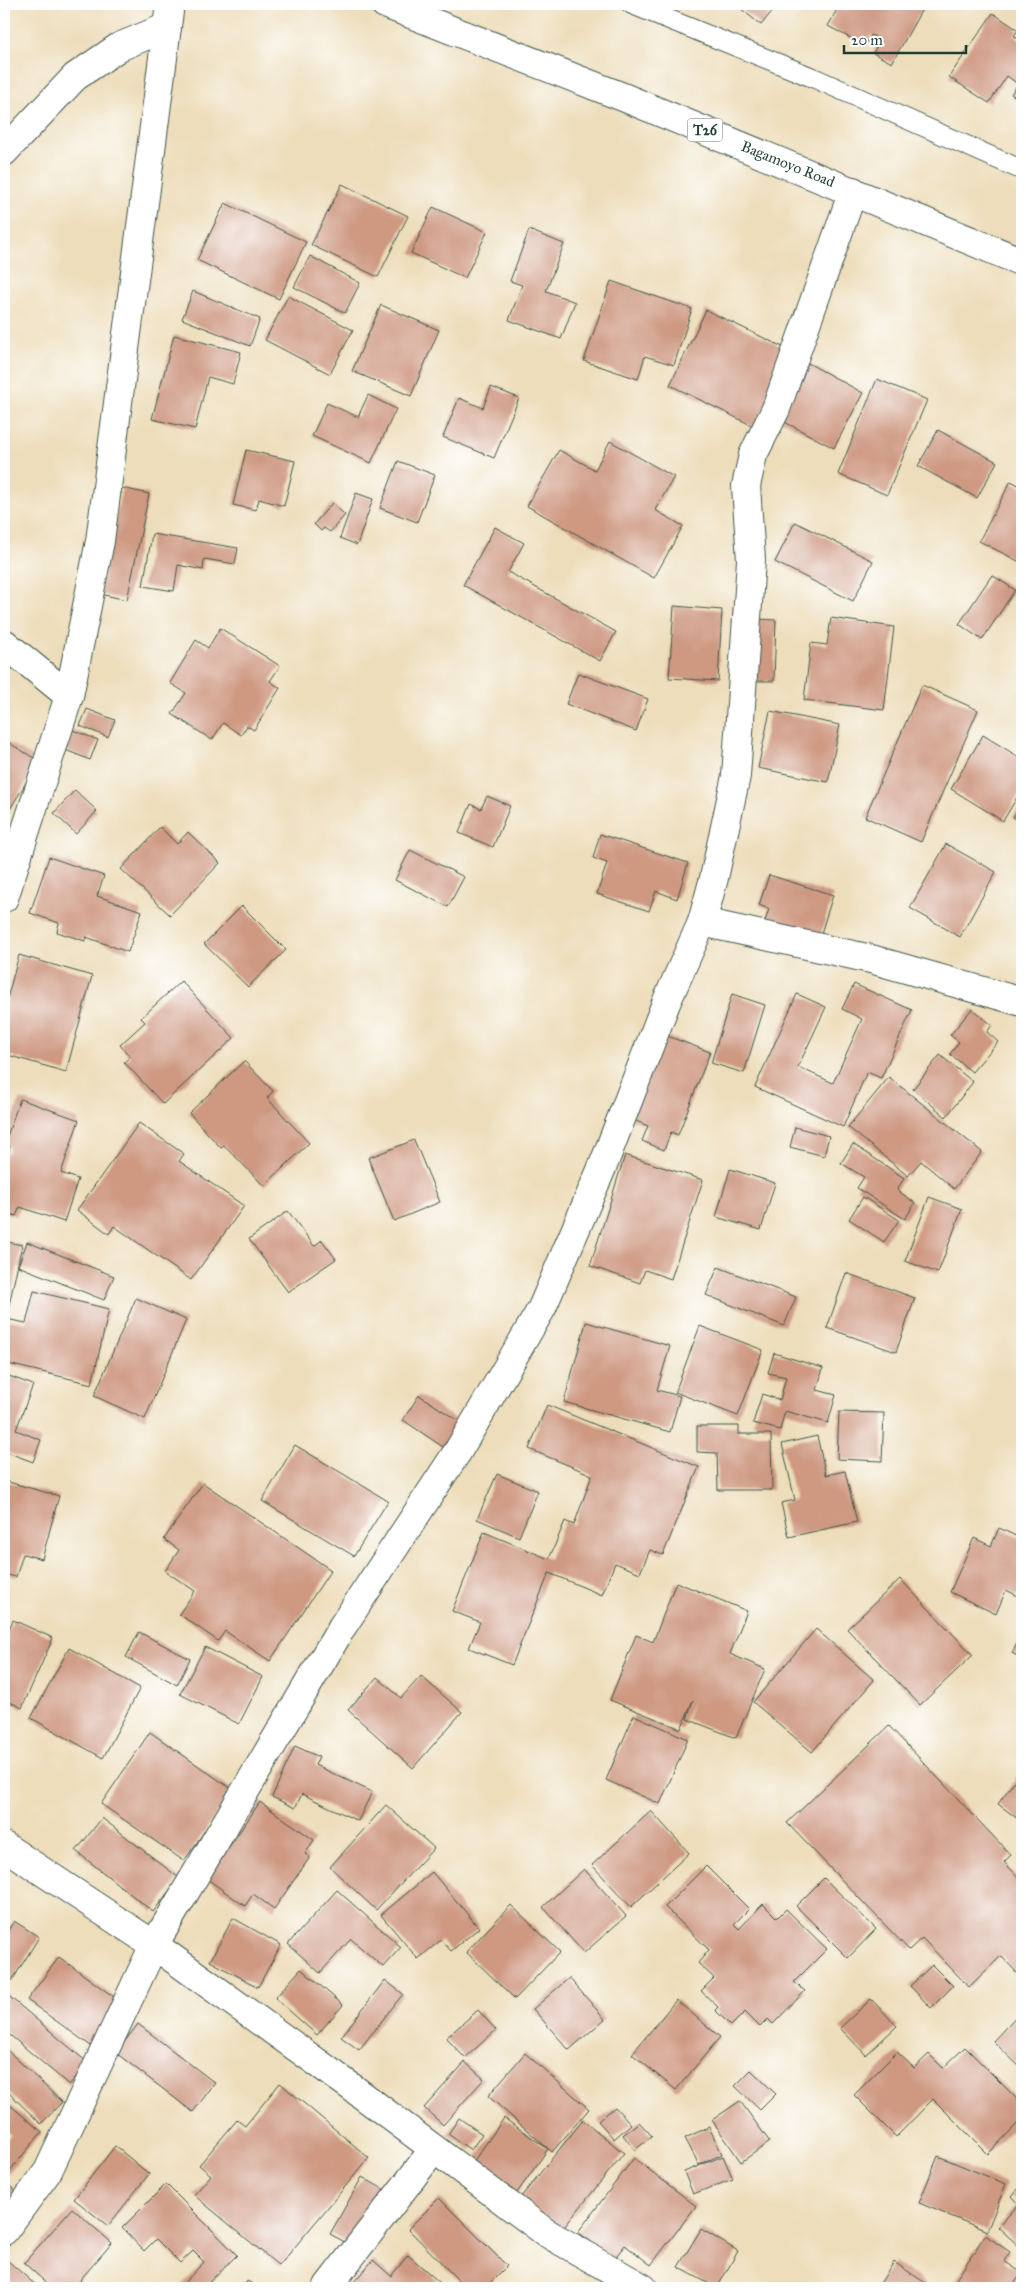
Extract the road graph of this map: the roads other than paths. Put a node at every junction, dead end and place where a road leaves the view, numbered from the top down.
1 (385, 4) edge
2 (632, 4) edge
3 (169, 15) edge
4 (4, 152) edge
5 (1022, 170) edge
6 (853, 191) junction
7 (1022, 262) edge
8 (4, 643) edge
9 (69, 696) junction
10 (4, 898) edge
11 (702, 922) junction
12 (1022, 1002) edge
13 (4, 1846) edge
14 (154, 1945) junction
15 (434, 2149) junction
16 (4, 2231) edge
17 (328, 2286) dead end
18 (643, 2288) edge

1 - 6 main road, Bagamoyo Road / T26
2 - 5 lane
3 - 4 main road
3 - 9 main road
6 - 7 main road, Bagamoyo Road / T26
6 - 11 main road
8 - 9 main road
9 - 10 main road
11 - 12 main road
11 - 14 main road
13 - 14 main road
14 - 15 main road
14 - 16 main road
15 - 17 main road
15 - 18 main road

